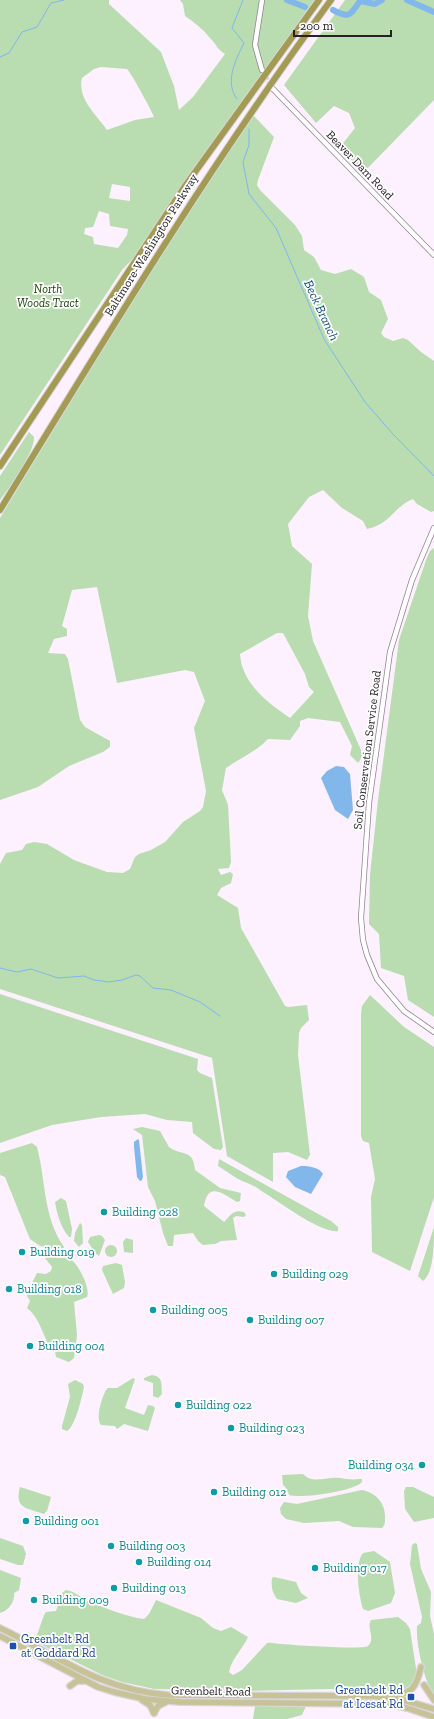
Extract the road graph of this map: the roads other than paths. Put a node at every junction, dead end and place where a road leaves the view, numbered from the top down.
1 (262, 0) edge
2 (319, 0) edge
3 (332, 0) edge
4 (262, 70) tunnel mouth
5 (273, 89) tunnel mouth
6 (434, 255) edge
7 (0, 466) edge
8 (0, 510) edge
9 (434, 528) edge
10 (434, 1032) edge
11 (0, 1628) edge
12 (0, 1636) edge
13 (421, 1667) dead end
14 (67, 1672) junction
15 (86, 1681) junction
16 (424, 1685) dead end
17 (218, 1695) junction
18 (389, 1697) junction
19 (139, 1698) junction
20 (434, 1700) edge
21 (170, 1702) junction
22 (218, 1702) junction
23 (434, 1709) edge
24 (434, 1717) edge

1 - 4 main road
2 - 7 highway, Baltimore-Washington Parkway
3 - 8 highway, Baltimore-Washington Parkway
5 - 6 main road, Beaver Dam Road
9 - 10 main road, Soil Conservation Service Road
11 - 17 main road, Greenbelt Road
12 - 14 main road, Greenbelt Road
13 - 18 main road
14 - 15 main road, Greenbelt Road
14 - 15 main road
15 - 19 main road, Greenbelt Road
16 - 20 main road
17 - 18 main road, Greenbelt Road
17 - 22 main road
18 - 23 main road, Greenbelt Road
19 - 21 main road, Greenbelt Road
19 - 21 main road
21 - 22 main road, Greenbelt Road
22 - 24 main road, Greenbelt Road

